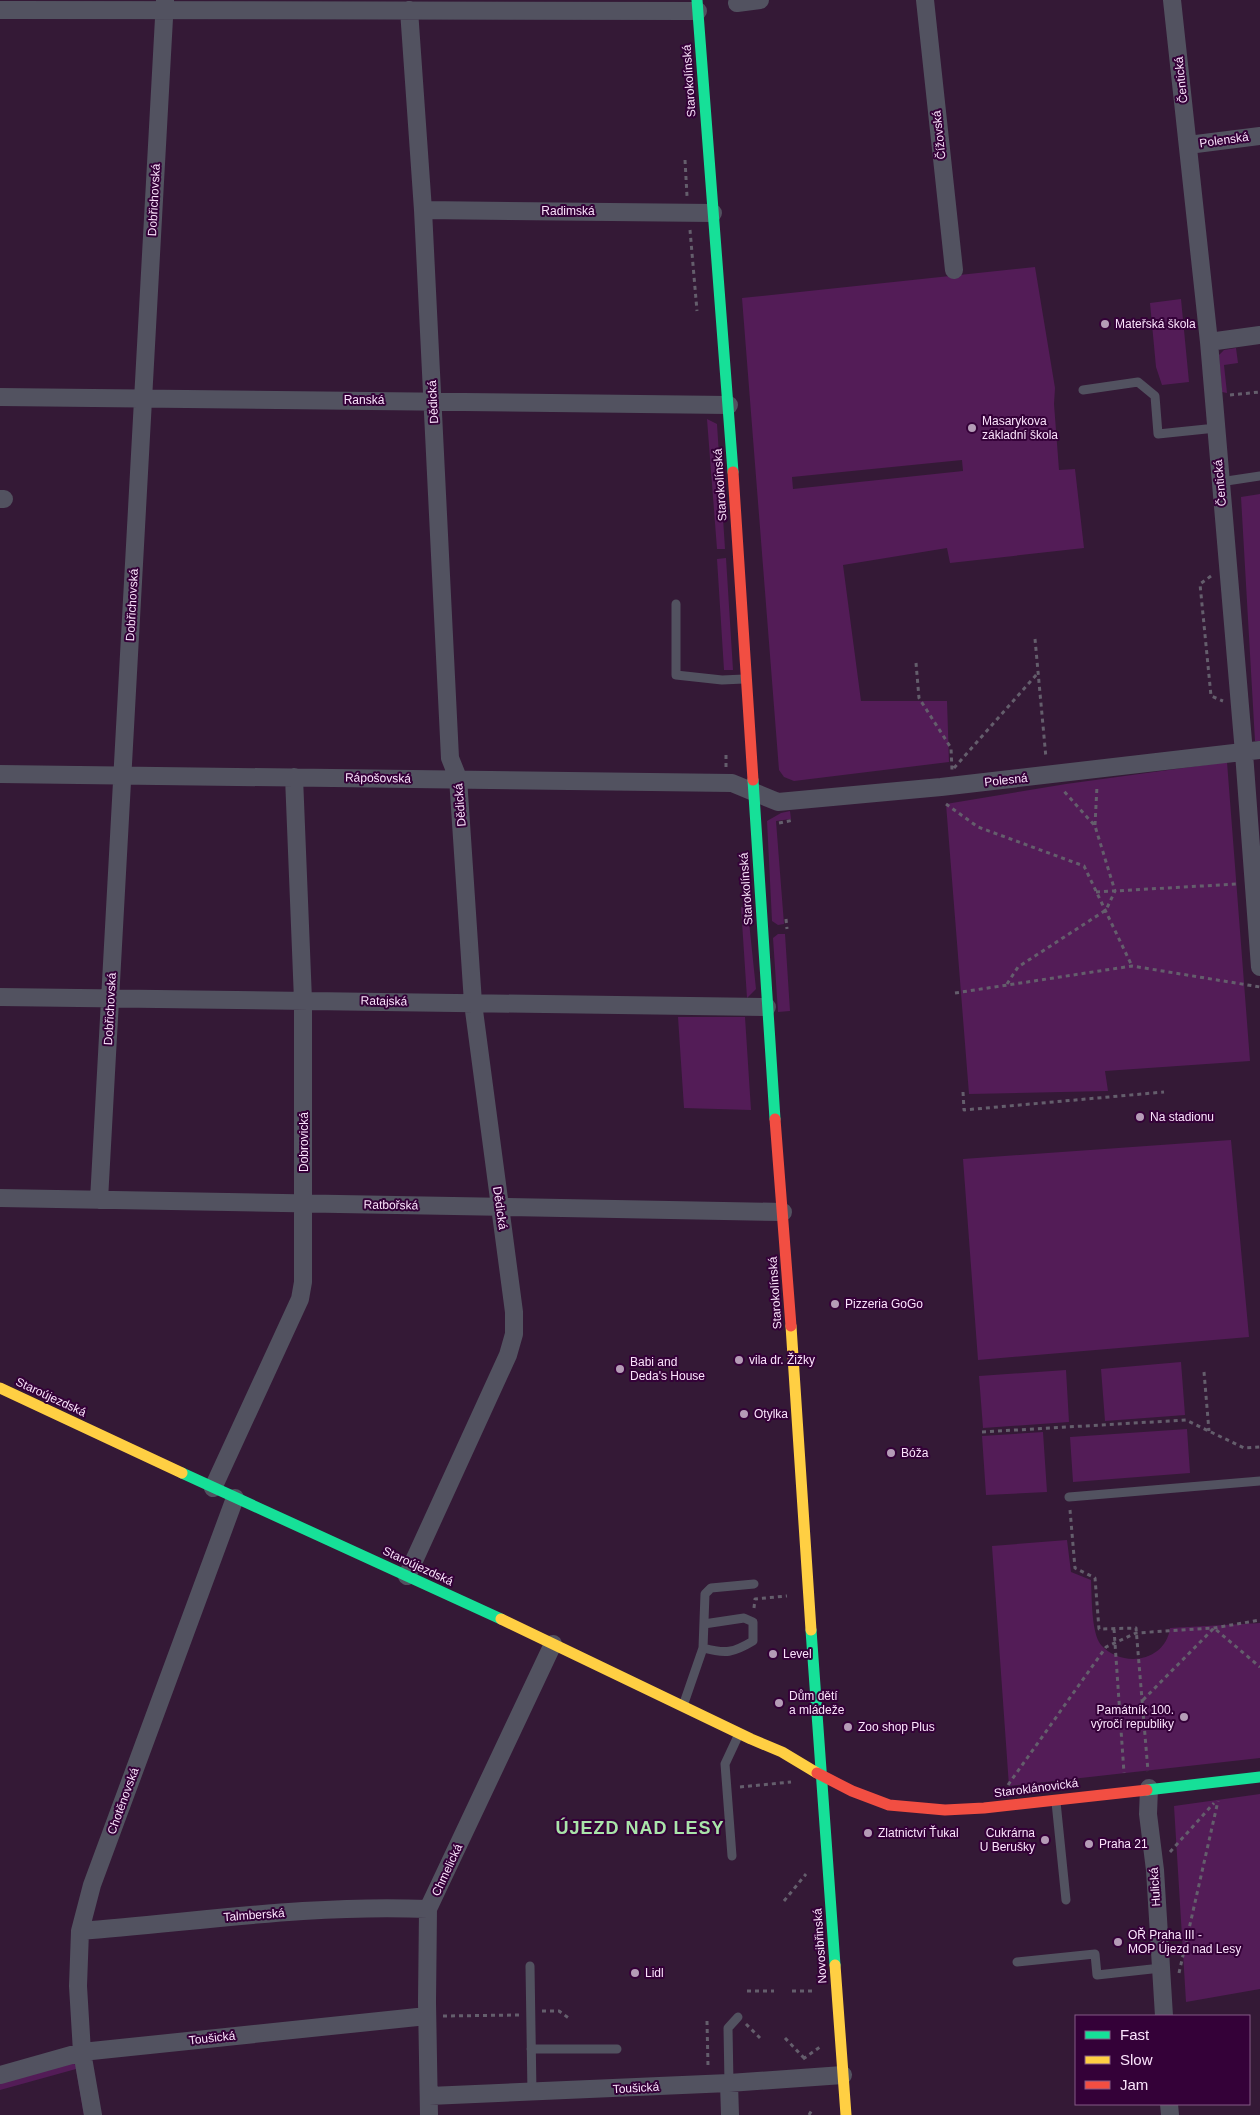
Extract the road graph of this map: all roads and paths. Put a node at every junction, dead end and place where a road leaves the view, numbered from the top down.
1 (760, 0) edge
2 (925, 0) edge
3 (1172, 0) edge
4 (737, 3) dead end
5 (165, 5) edge
6 (408, 5) edge
7 (698, 6) edge
8 (0, 10) edge
9 (1260, 136) edge
10 (1188, 145) junction
11 (423, 210) junction
12 (713, 213) junction
13 (954, 270) dead end
14 (1260, 335) edge
15 (1208, 342) junction
16 (1083, 390) dead end
17 (1260, 392) edge
18 (1229, 395) dead end
19 (0, 397) edge
20 (143, 399) junction
21 (432, 401) junction
22 (729, 405) junction
23 (1216, 428) junction
24 (1260, 476) edge
25 (1220, 482) junction
26 (676, 604) dead end
27 (1035, 639) dead end
28 (916, 663) dead end
29 (1038, 673) junction
30 (746, 678) junction
31 (1252, 752) edge
32 (1048, 768) junction
33 (1097, 770) junction
34 (0, 774) edge
35 (123, 775) junction
36 (294, 777) junction
37 (458, 778) junction
38 (754, 791) junction
39 (942, 801) dead end
40 (795, 820) dead end
41 (1095, 826) junction
42 (780, 831) dead end
43 (1245, 884) dead end
44 (1115, 891) junction
45 (1096, 892) junction
46 (1106, 910) junction
47 (1132, 966) junction
48 (1260, 967) edge
49 (1007, 985) junction
50 (1260, 986) edge
51 (955, 993) dead end
52 (111, 997) junction
53 (0, 998) edge
54 (304, 1000) junction
55 (473, 1003) junction
56 (767, 1007) junction
57 (963, 1092) dead end
58 (1164, 1092) dead end
59 (0, 1198) edge
60 (99, 1200) junction
61 (304, 1204) junction
62 (500, 1207) junction
63 (783, 1212) junction
64 (1204, 1372) dead end
65 (0, 1388) edge
66 (982, 1432) dead end
67 (1209, 1432) junction
68 (1260, 1447) edge
69 (1260, 1481) edge
70 (213, 1488) junction
71 (1069, 1497) joint
72 (235, 1498) junction
73 (407, 1576) junction
74 (754, 1584) dead end
75 (787, 1596) dead end
76 (1260, 1620) edge
77 (753, 1622) junction
78 (704, 1624) junction
79 (1214, 1628) junction
80 (1114, 1629) junction
81 (1136, 1633) junction
82 (1114, 1643) junction
83 (552, 1644) junction
84 (703, 1648) junction
85 (1260, 1666) edge
86 (1142, 1701) junction
87 (682, 1706) junction
88 (739, 1733) junction
89 (1124, 1774) dead end
90 (822, 1776) junction
91 (1260, 1776) edge
92 (1148, 1780) junction
93 (792, 1782) dead end
94 (1007, 1786) dead end
95 (727, 1789) junction
96 (1056, 1799) junction
97 (732, 1856) dead end
98 (1155, 1870) junction
99 (807, 1874) dead end
100 (1066, 1900) dead end
101 (784, 1901) dead end
102 (428, 1909) junction
103 (80, 1931) junction
104 (1018, 1962) dead end
105 (530, 1966) dead end
106 (1161, 1976) junction
107 (774, 1990) dead end
108 (747, 1991) dead end
109 (792, 1991) dead end
110 (817, 1991) dead end
111 (531, 2015) junction
112 (1164, 2015) edge
113 (427, 2016) junction
114 (738, 2017) joint
115 (570, 2019) dead end
116 (707, 2021) dead end
117 (760, 2038) dead end
118 (785, 2038) dead end
119 (531, 2049) junction
120 (617, 2049) dead end
121 (82, 2052) junction
122 (810, 2055) dead end
123 (0, 2075) edge
124 (709, 2075) dead end
125 (843, 2075) junction
126 (729, 2083) junction
127 (532, 2093) junction
128 (428, 2096) junction
129 (813, 2108) dead end
130 (93, 2115) edge
131 (429, 2115) edge
132 (730, 2115) edge
133 (809, 2115) edge
134 (846, 2115) edge

1 - 4 street
2 - 13 street, Čížovská
3 - 10 street, Čentická
5 - 6 street
5 - 8 street
5 - 20 street, Dobřichovská
6 - 7 street
6 - 11 street, Dědická
7 - 12 main road, Starokolínská
9 - 10 street, Polenská
10 - 15 street, Čentická
11 - 12 street, Radimská
11 - 21 street, Dědická
12 - 22 main road, Starokolínská
14 - 15 street
15 - 23 street, Čentická
16 - 23 lane
17 - 18 path
19 - 20 street, Ranská
20 - 21 street, Ranská
20 - 35 street, Dobřichovská
21 - 22 street, Ranská
21 - 37 street, Dědická
22 - 30 main road, Starokolínská
23 - 25 street, Čentická
24 - 25 lane
25 - 31 street, Čentická
26 - 30 lane
27 - 29 path
28 - 29 path
29 - 32 path
30 - 38 main road, Starokolínská
31 - 33 street, Polesná
31 - 48 street, Čentická
32 - 33 street, Polesná
32 - 38 street, Polesná
32 - 41 path
33 - 41 path
34 - 35 street, Rápošovská
35 - 36 street, Rápošovská
35 - 52 street, Dobřichovská
36 - 37 street, Rápošovská
36 - 54 street, Dobrovická
37 - 38 street, Rápošovská
37 - 55 street, Dědická
38 - 56 main road, Starokolínská
39 - 45 path
40 - 42 path
41 - 44 path
43 - 44 path
44 - 45 path
44 - 46 path
45 - 46 path
46 - 47 path
46 - 49 path
47 - 49 path
47 - 50 path
49 - 51 path
52 - 53 street, Ratajská
52 - 54 street, Ratajská
52 - 60 street, Dobřichovská
54 - 55 street, Ratajská
54 - 61 street, Dobrovická
55 - 56 street, Ratajská
55 - 62 street, Dědická
56 - 63 main road, Starokolínská
57 - 58 path
59 - 60 street, Ratbořská
60 - 61 street, Ratbořská
61 - 62 street, Ratbořská
61 - 70 street, Dobrovická
62 - 63 street, Ratbořská
62 - 73 street, Dědická
63 - 90 main road, Starokolínská
64 - 67 path
65 - 70 main road, Staroújezdská
66 - 67 path
67 - 68 path
69 - 71 lane
70 - 72 main road, Staroújezdská
71 - 80 path
72 - 73 main road, Staroújezdská
72 - 103 street, Chotěnovská
73 - 83 main road, Staroújezdská
74 - 78 lane
75 - 77 path
76 - 79 path
77 - 78 lane
77 - 84 lane
78 - 84 lane
79 - 81 path
79 - 85 path
79 - 86 path
80 - 81 path
80 - 82 path
81 - 82 path
81 - 86 path
82 - 89 path
82 - 94 path
83 - 87 main road, Staroújezdská
83 - 102 street, Chmelická
84 - 87 lane
86 - 92 path
87 - 88 main road, Staroújezdská
88 - 90 main road, Staroújezdská
88 - 95 lane
90 - 96 main road, Staroklánovická
90 - 125 main road, Novosibřinská
91 - 92 main road, Staroklánovická
92 - 96 main road, Staroklánovická
92 - 98 street, Hulická
93 - 95 path
95 - 97 lane
96 - 100 lane
98 - 106 street, Hulická
98 - 106 path
99 - 101 path
102 - 103 street, Talmberská
102 - 113 street, Chmelická
103 - 121 street, Chotěnovská
104 - 106 lane
105 - 111 lane
106 - 112 street, Hulická
107 - 108 path
109 - 110 path
111 - 113 path
111 - 115 path
111 - 119 lane
113 - 121 street, Toušická
113 - 128 street, Chmelická
114 - 117 path
114 - 126 lane
116 - 124 path
118 - 122 path
119 - 120 lane
119 - 127 lane
121 - 123 street, Toušická
121 - 130 street, Chotěnovská
125 - 126 street, Toušická
125 - 134 main road, Novosibřinská
126 - 127 street, Toušická
126 - 132 street
127 - 128 street, Toušická
128 - 131 street, Chmelická
129 - 133 path

